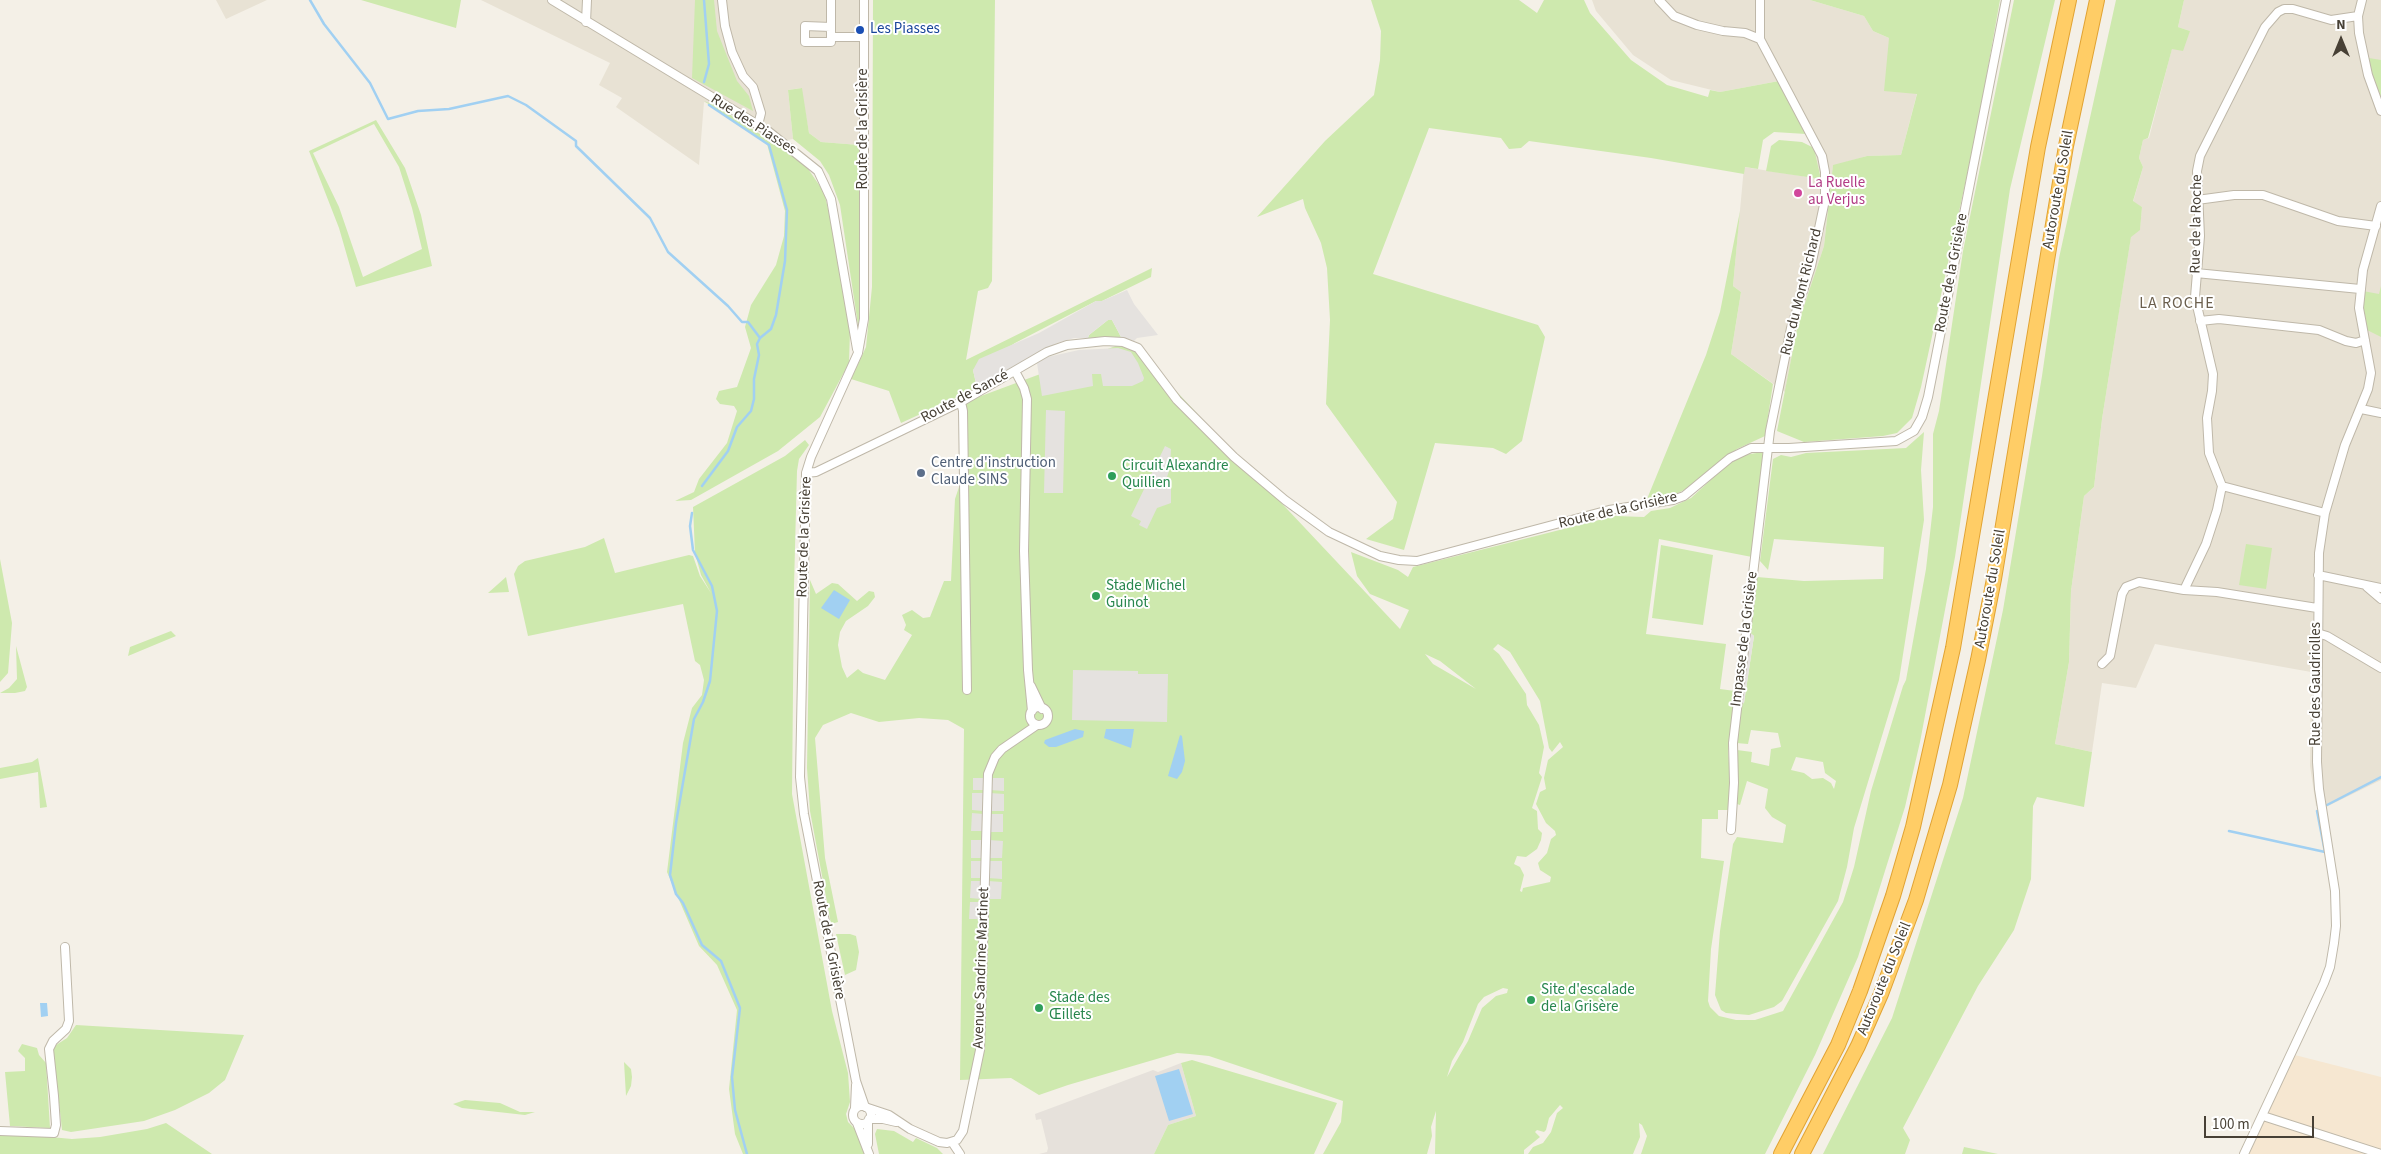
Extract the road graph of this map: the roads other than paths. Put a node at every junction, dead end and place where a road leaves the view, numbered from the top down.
1 (552, 0) edge
2 (588, 0) edge
3 (722, 0) edge
4 (831, 0) edge
5 (864, 0) edge
6 (1659, 0) edge
7 (1760, 0) edge
8 (2006, 0) edge
9 (2069, 0) edge
10 (2097, 0) edge
11 (2362, 0) edge
12 (2358, 16) junction
13 (586, 22) junction
14 (831, 27) junction
15 (831, 36) junction
16 (864, 37) junction
17 (1760, 38) junction
18 (2381, 111) edge
19 (758, 126) junction
20 (2197, 200) junction
21 (2381, 206) edge
22 (2376, 226) junction
23 (2196, 273) junction
24 (2360, 288) junction
25 (2200, 321) junction
26 (2364, 340) junction
27 (1129, 344) joint
28 (858, 353) junction
29 (1015, 371) junction
30 (961, 402) junction
31 (2360, 409) junction
32 (2381, 413) edge
33 (1769, 448) junction
34 (806, 473) junction
35 (2222, 486) junction
36 (2325, 513) junction
37 (2318, 575) junction
38 (2368, 587) junction
39 (2381, 588) edge
40 (2184, 590) junction
41 (2381, 599) edge
42 (2317, 608) junction
43 (2317, 633) junction
44 (2102, 664) dead end
45 (2381, 668) edge
46 (1029, 682) junction
47 (967, 690) dead end
48 (1042, 708) junction
49 (1031, 714) junction
50 (1037, 725) junction
51 (1012, 740) junction
52 (1732, 830) dead end
53 (65, 947) dead end
54 (856, 1081) junction
55 (855, 1108) junction
56 (867, 1108) junction
57 (2263, 1116) junction
58 (869, 1120) junction
59 (858, 1123) junction
60 (900, 1124) junction
61 (0, 1130) edge
62 (952, 1142) junction
63 (869, 1153) edge
64 (960, 1154) edge
65 (1781, 1154) edge
66 (1802, 1154) edge
67 (2244, 1154) edge
68 (2381, 1154) edge

1 - 13 street, Rue des Piasses
2 - 13 street
3 - 19 street
4 - 14 street
5 - 16 street, Route de la Grisière
6 - 17 street
7 - 17 street, Rue du Mont Richard
8 - 33 street, Route de la Grisière
9 - 65 highway, Autoroute du Soleil
10 - 66 highway, Autoroute du Soleil
11 - 12 street
12 - 18 street
12 - 20 street, Rue de la Roche
13 - 19 street, Rue des Piasses
14 - 15 street
14 - 15 street
15 - 16 street
16 - 28 street, Route de la Grisière
17 - 33 street, Rue du Mont Richard
19 - 28 street, Rue des Piasses
20 - 22 street
20 - 23 street, Rue de la Roche
21 - 22 street, Rue des Gaudriolles
22 - 24 street, Rue des Gaudriolles
23 - 24 street
23 - 25 street, Rue de la Roche
24 - 26 street, Rue des Gaudriolles
25 - 26 street
25 - 35 street, Rue de la Roche
26 - 31 street, Rue des Gaudriolles
27 - 29 street, Route de Sancé
27 - 33 street, Route de la Grisière
28 - 34 street, Route de la Grisière
29 - 30 street, Route de Sancé
29 - 46 street
30 - 34 street, Route de Sancé
30 - 47 street
31 - 32 street
31 - 36 street, Rue des Gaudriolles
33 - 52 street, Impasse de la Grisière
34 - 54 street, Route de la Grisière
35 - 36 street
35 - 40 street
36 - 37 street, Rue des Gaudriolles
37 - 38 street
37 - 42 street, Rue des Gaudriolles
38 - 39 street
38 - 41 street
40 - 42 street
40 - 44 street
42 - 43 street, Rue des Gaudriolles
43 - 45 street
43 - 57 street, Rue des Gaudriolles
46 - 48 street
46 - 49 street
48 - 49 street
48 - 50 street
49 - 50 street
49 - 51 street, Avenue Sandrine Martinet
50 - 51 street, Avenue Sandrine Martinet
51 - 62 street, Avenue Sandrine Martinet
53 - 61 street
54 - 55 street, Route de la Grisière
54 - 56 street, Route de la Grisière
55 - 56 street
55 - 59 street, Route de la Grisière
56 - 58 street, Route de la Grisière
56 - 60 street
57 - 67 street, Rue des Gaudriolles
57 - 68 street
58 - 59 street
58 - 60 street
58 - 63 street, Route de la Grisière
59 - 63 street, Route de la Grisière
60 - 62 street
62 - 64 street

